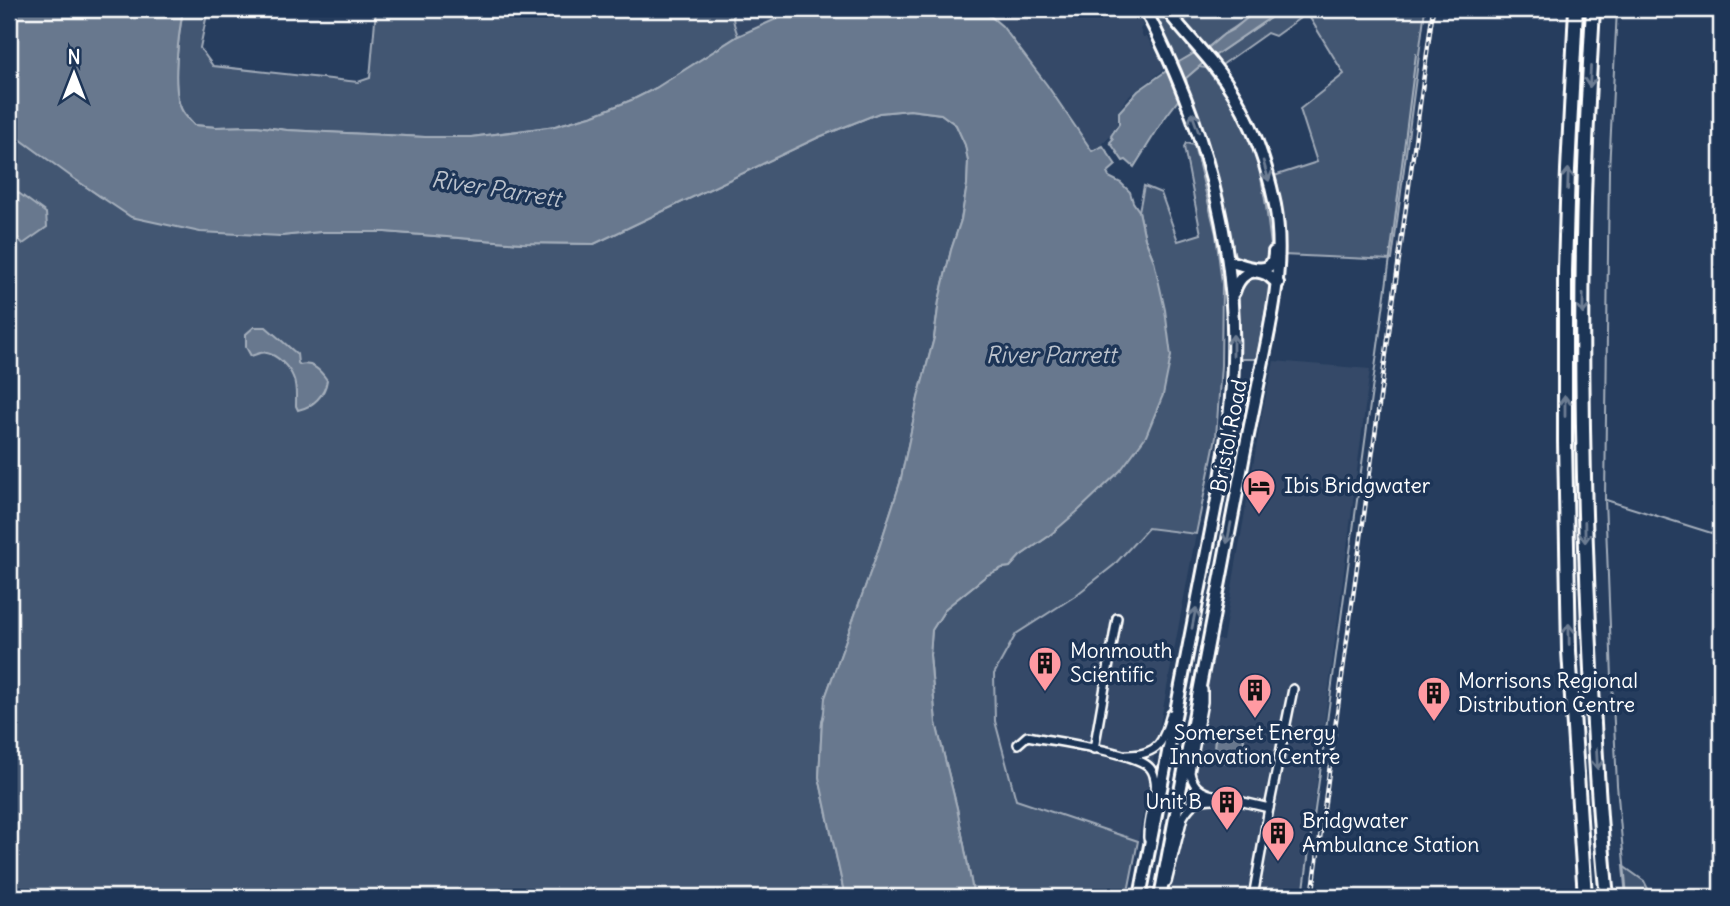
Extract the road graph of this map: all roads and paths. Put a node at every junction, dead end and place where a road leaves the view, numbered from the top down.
1 (1145, 9) edge
2 (1166, 9) edge
3 (1576, 9) edge
4 (1593, 9) edge
5 (1272, 193) junction
6 (1228, 261) junction
7 (1278, 283) junction
8 (1232, 298) junction
9 (1117, 618) dead end
10 (1203, 668) junction
11 (1180, 685) junction
12 (1293, 689) dead end
13 (1018, 744) dead end
14 (1094, 749) junction
15 (1119, 754) junction
16 (1226, 799) junction
17 (1269, 808) junction
18 (1149, 848) junction
19 (1140, 897) edge
20 (1161, 897) edge
21 (1253, 897) edge
22 (1585, 897) edge
23 (1607, 897) edge

6 -> 1 main road, Bristol Road
2 -> 5 main road, Bristol Road
22 -> 3 highway
4 -> 23 highway
5 - 6 main road
5 - 7 main road, Bristol Road
6 - 8 main road, Bristol Road
7 - 8 main road
7 -> 10 main road, Bristol Road
11 -> 8 main road, Bristol Road
9 - 14 street
10 - 16 street
10 - 20 main road, Bristol Road
11 - 15 street
11 - 18 main road, Bristol Road
12 - 17 street
13 - 14 street
14 - 15 street
15 - 18 street
16 - 17 street
16 - 20 street
17 - 21 street
18 - 19 main road, Bristol Road

